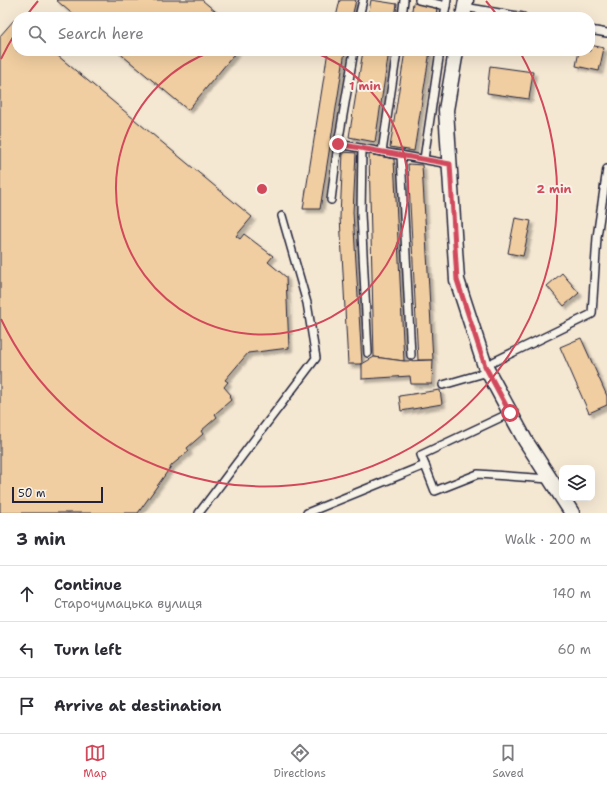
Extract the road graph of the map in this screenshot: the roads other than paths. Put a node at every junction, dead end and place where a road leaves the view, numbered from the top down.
1 (363, 0) edge
2 (404, 0) edge
3 (419, 0) edge
4 (447, 3) edge
5 (464, 8) edge
6 (360, 12) edge
7 (403, 12) edge
8 (490, 12) edge
9 (595, 31) edge
10 (607, 33) edge
11 (353, 56) edge
12 (396, 56) edge
13 (439, 56) edge
14 (455, 56) edge
15 (338, 144) junction
16 (362, 149) junction
17 (382, 152) junction
18 (401, 155) junction
19 (424, 159) junction
20 (450, 164) junction
21 (607, 169) edge
22 (331, 200) dead end
23 (282, 216) dead end
24 (368, 353) dead end
25 (411, 354) dead end
26 (486, 369) junction
27 (443, 386) dead end
28 (510, 413) junction
29 (425, 465) junction
30 (549, 478) junction
31 (199, 513) edge
32 (307, 513) edge
33 (572, 513) edge

1 - 6 lane
2 - 7 lane
3 - 4 lane
5 - 8 lane
9 - 10 lane
11 - 15 lane
12 - 17 lane
13 - 19 lane
14 - 20 street
15 - 16 lane
15 - 22 lane
16 - 17 lane
16 - 24 lane
17 - 18 lane
18 - 19 lane
18 - 25 lane
19 - 20 lane
20 - 26 street
21 - 26 lane
23 - 31 lane
26 - 27 lane
26 - 28 street
28 - 29 lane
28 - 30 street
29 - 30 lane
29 - 32 lane
30 - 33 street

